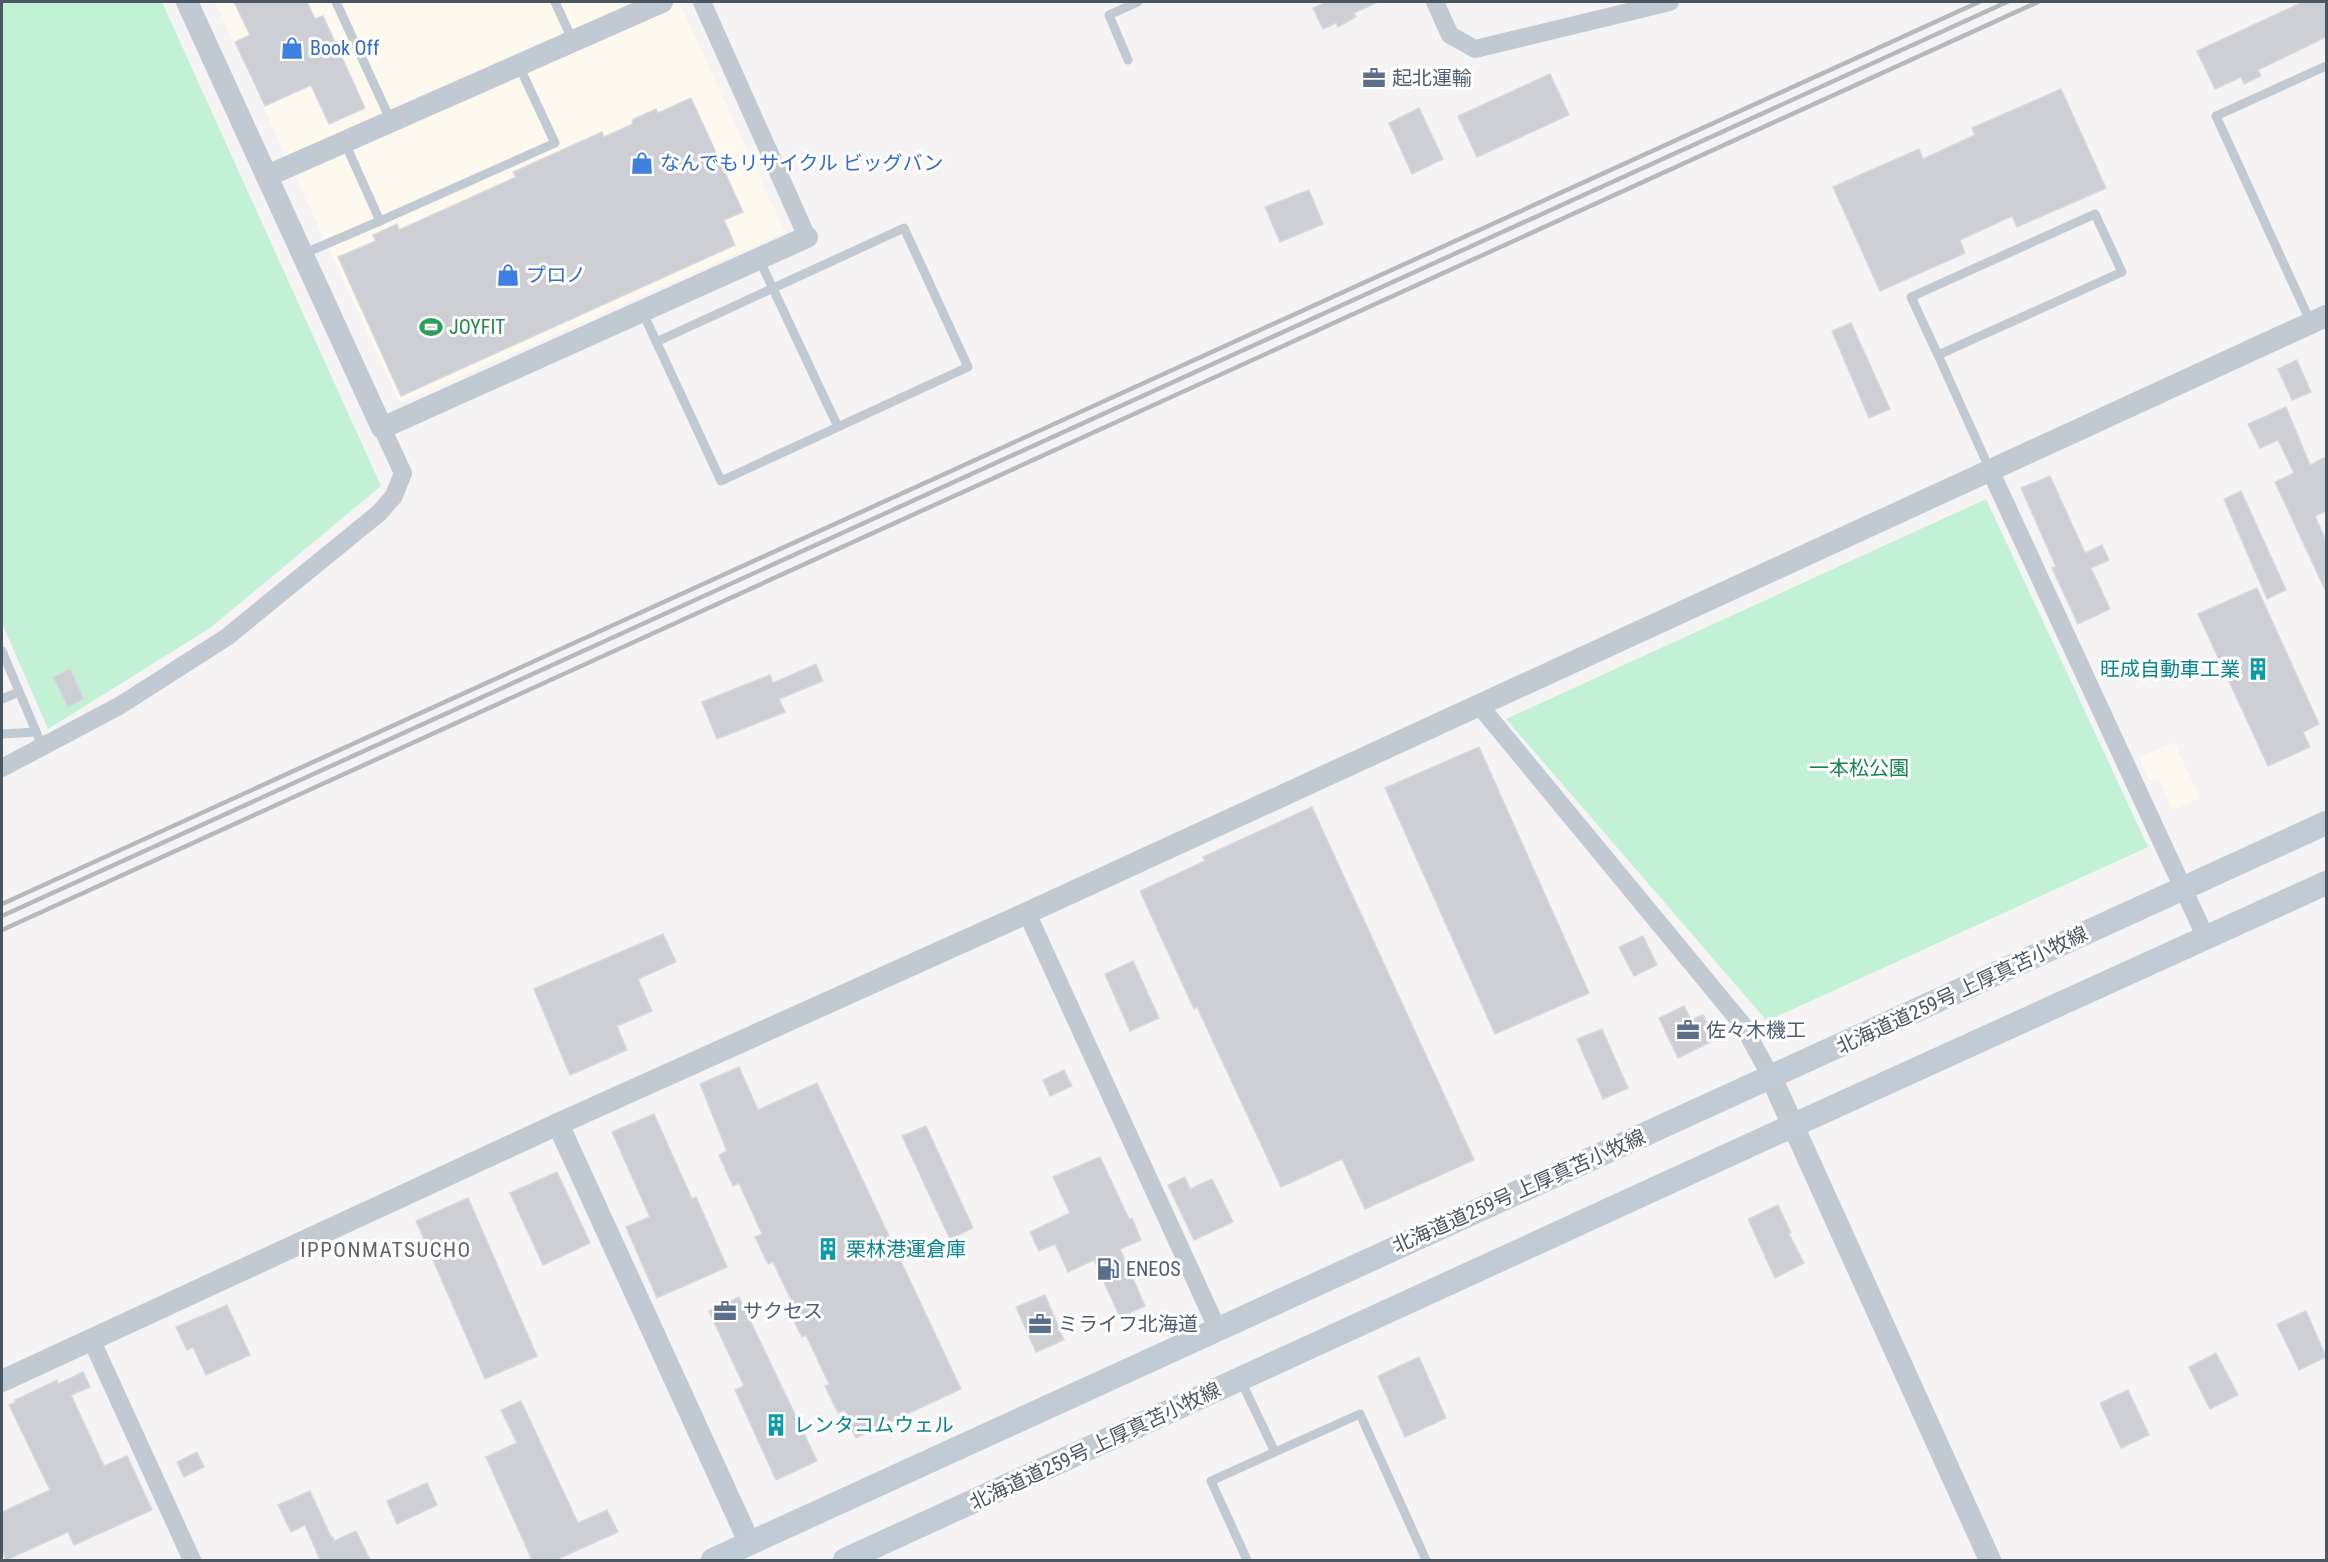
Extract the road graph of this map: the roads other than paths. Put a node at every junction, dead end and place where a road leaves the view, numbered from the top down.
1 (187, 2) edge
2 (336, 2) edge
3 (555, 2) edge
4 (662, 2) edge
5 (702, 2) edge
6 (1138, 2) edge
7 (1435, 2) edge
8 (1670, 2) edge
9 (573, 41) junction
10 (1128, 60) dead end
11 (519, 65) junction
12 (2326, 66) edge
13 (391, 121) junction
14 (344, 141) junction
15 (267, 176) junction
16 (380, 221) junction
17 (807, 237) joint
18 (303, 254) junction
19 (759, 259) junction
20 (773, 288) junction
21 (642, 311) junction
22 (2319, 320) edge
23 (656, 342) junction
24 (1938, 355) junction
25 (838, 427) junction
26 (382, 428) junction
27 (1990, 471) junction
28 (2, 651) edge
29 (19, 692) junction
30 (2, 699) edge
31 (1479, 705) junction
32 (2, 734) edge
33 (39, 740) junction
34 (2, 768) edge
35 (2326, 823) edge
36 (2326, 883) edge
37 (2183, 889) junction
38 (1027, 913) junction
39 (2206, 938) junction
40 (1771, 1077) junction
41 (558, 1124) junction
42 (1794, 1125) junction
43 (1217, 1328) junction
44 (91, 1340) junction
45 (1240, 1379) junction
46 (2, 1381) edge
47 (1275, 1452) junction
48 (750, 1544) junction
49 (192, 1560) edge
50 (713, 1560) edge
51 (846, 1560) edge
52 (1247, 1560) edge
53 (1426, 1560) edge
54 (1990, 1560) edge

1 - 15 street
2 - 13 lane
3 - 9 lane
4 - 9 street
5 - 17 street
6 - 10 lane
7 - 8 street
9 - 11 street
11 - 13 street
11 - 16 lane
12 - 22 lane
13 - 14 street
14 - 15 street
14 - 16 lane
15 - 18 street
16 - 18 lane
17 - 19 street
18 - 26 street
19 - 20 lane
19 - 21 street
20 - 23 lane
20 - 25 lane
20 - 25 lane
21 - 23 lane
21 - 26 street
22 - 27 street
23 - 25 lane
24 - 24 lane
24 - 27 lane
26 - 33 street
27 - 31 street
27 - 37 street
28 - 29 lane
29 - 30 lane
29 - 33 lane
31 - 38 street
31 - 40 street
32 - 33 lane
33 - 34 street
35 - 37 main road, 北海道道259号 上厚真苫小牧線
36 - 39 main road, 北海道道259号 上厚真苫小牧線
37 - 39 street
37 - 40 main road, 北海道道259号 上厚真苫小牧線
38 - 41 street
38 - 43 street
39 - 42 main road, 北海道道259号 上厚真苫小牧線
40 - 42 street
40 - 43 main road, 北海道道259号 上厚真苫小牧線
41 - 44 street
41 - 48 street
42 - 45 main road, 北海道道259号 上厚真苫小牧線
42 - 54 street
43 - 48 main road, 北海道道259号 上厚真苫小牧線
44 - 46 street
44 - 49 street
45 - 47 lane
45 - 51 main road, 北海道道259号 上厚真苫小牧線
47 - 52 lane
47 - 53 lane
48 - 50 main road, 北海道道259号 上厚真苫小牧線

